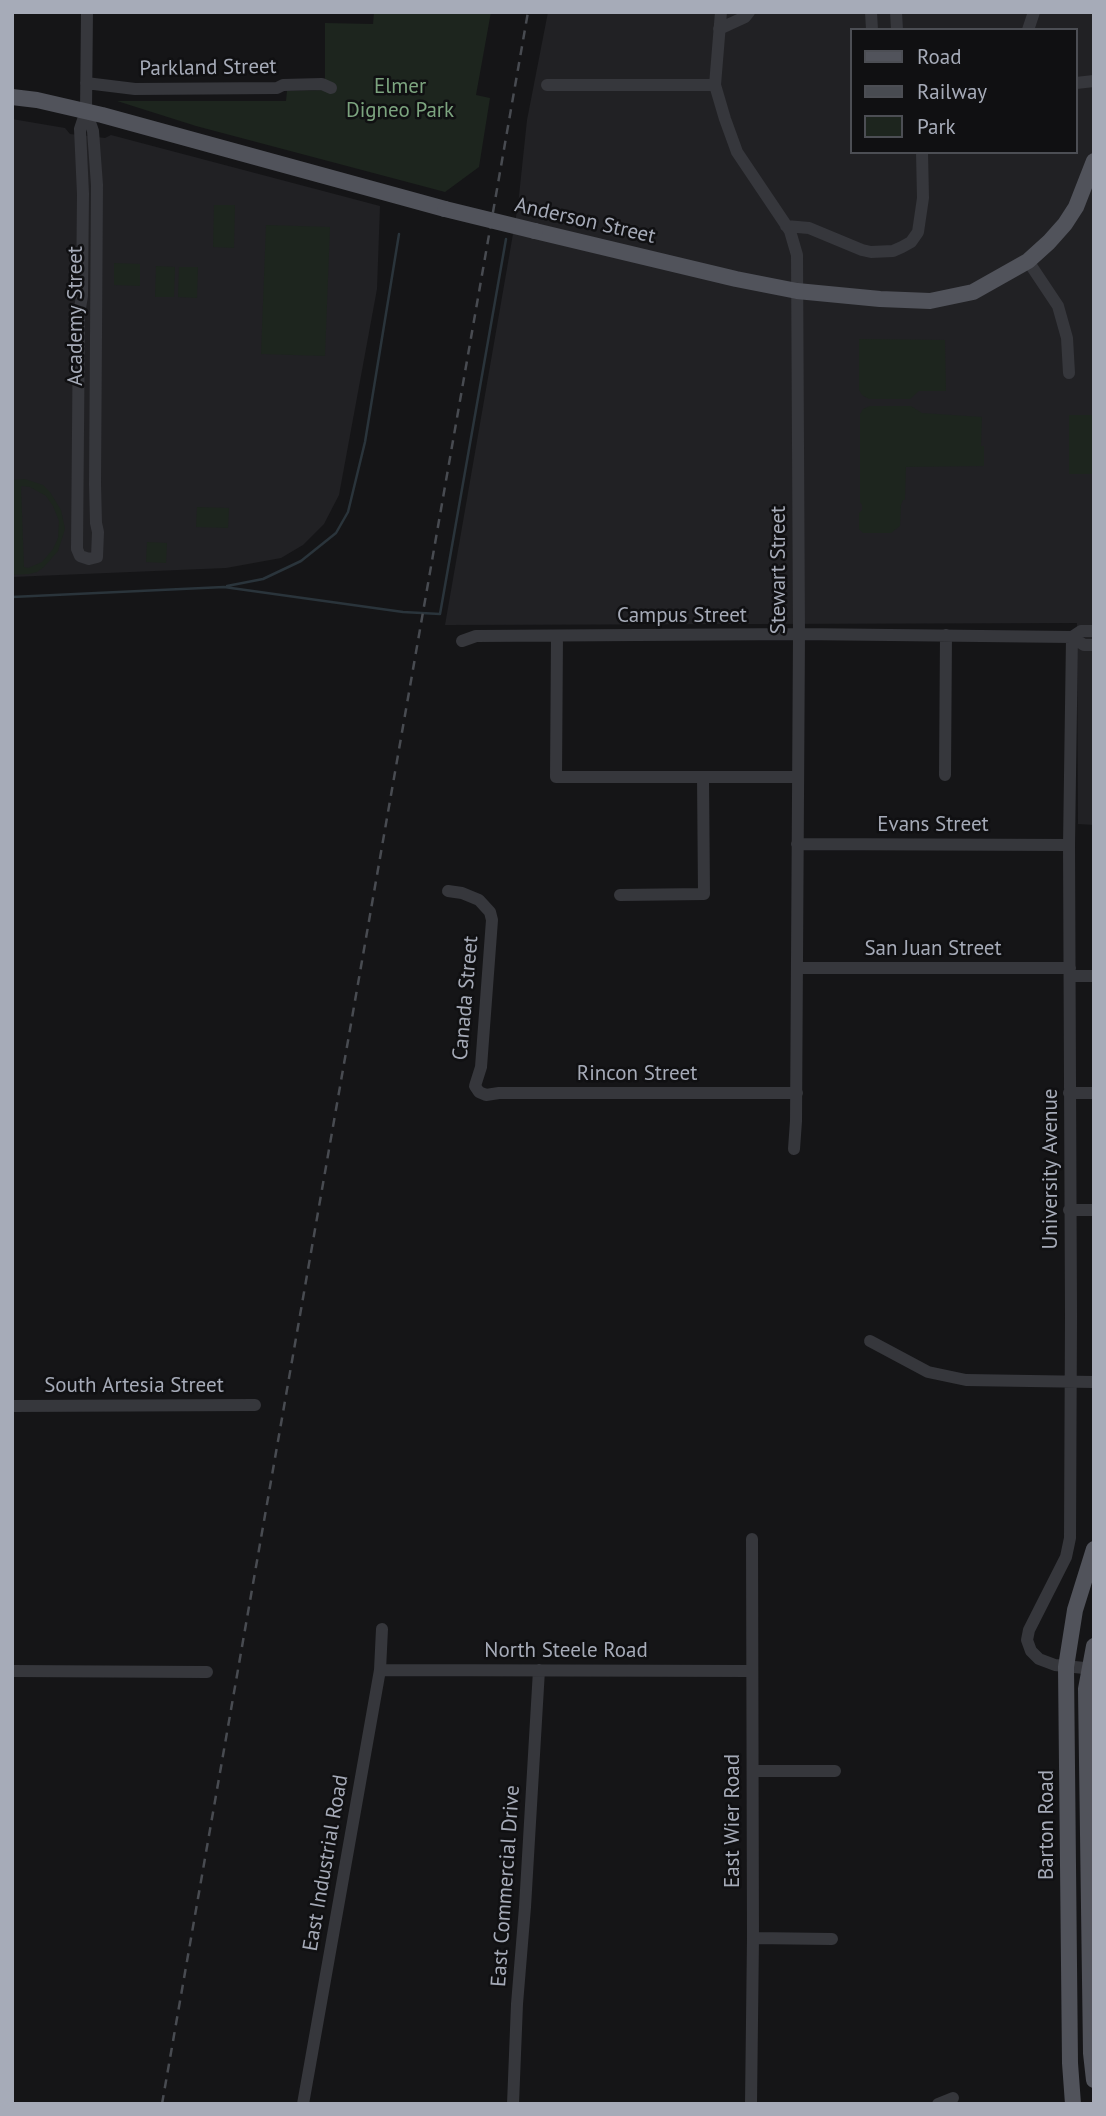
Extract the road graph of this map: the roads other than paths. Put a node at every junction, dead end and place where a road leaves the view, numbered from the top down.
1 (87, 12) edge
2 (721, 12) edge
3 (749, 12) edge
4 (719, 29) junction
5 (86, 83) junction
6 (547, 85) dead end
7 (715, 85) junction
8 (331, 88) dead end
9 (12, 97) edge
10 (86, 111) junction
11 (922, 154) edge
12 (1094, 160) edge
13 (786, 226) junction
14 (1028, 261) junction
15 (797, 291) junction
16 (82, 296) junction
17 (1069, 373) dead end
18 (96, 523) junction
19 (1094, 631) edge
20 (799, 634) junction
21 (946, 635) junction
22 (557, 636) junction
23 (1072, 637) junction
24 (462, 642) dead end
25 (1094, 645) edge
26 (944, 775) dead end
27 (703, 777) junction
28 (797, 777) junction
29 (797, 844) junction
30 (1069, 845) junction
31 (448, 891) dead end
32 (620, 895) dead end
33 (797, 968) junction
34 (1070, 972) junction
35 (1094, 976) edge
36 (479, 1092) joint
37 (797, 1093) junction
38 (1069, 1093) junction
39 (1094, 1093) edge
40 (794, 1149) dead end
41 (1069, 1210) junction
42 (1094, 1210) edge
43 (870, 1341) dead end
44 (1071, 1382) junction
45 (1094, 1382) edge
46 (255, 1405) dead end
47 (12, 1406) edge
48 (752, 1539) dead end
49 (1094, 1549) edge
50 (382, 1629) dead end
51 (1094, 1646) edge
52 (1066, 1667) junction
53 (1091, 1669) edge
54 (380, 1670) junction
55 (539, 1670) junction
56 (12, 1671) edge
57 (751, 1671) junction
58 (207, 1672) dead end
59 (752, 1770) junction
60 (835, 1770) dead end
61 (753, 1938) junction
62 (832, 1939) dead end
63 (1092, 2042) edge
64 (1094, 2080) edge
65 (953, 2098) dead end
66 (303, 2104) edge
67 (513, 2104) edge
68 (751, 2104) edge
69 (938, 2104) edge
70 (1073, 2104) edge

1 - 5 street, Academy Street
2 - 4 street, Stewart Street
3 - 4 street
4 - 7 street, Stewart Street
5 - 8 street, Parkland Street
5 - 10 street, Academy Street
6 - 7 street
7 - 13 street, Stewart Street
9 - 10 main road, Anderson Street
10 - 15 main road, Anderson Street, bridge
10 - 16 street, Academy Street
10 - 18 street, Academy Street
11 - 13 street
12 - 14 main road, Anderson Street
13 - 15 street, Stewart Street
14 - 15 main road, Anderson Street
14 - 17 street
15 - 20 street, Stewart Street
16 - 18 street, Academy Street
16 - 18 street, Academy Street
19 - 23 street, Campus Street
20 - 21 street, Campus Street
20 - 22 street, Campus Street
20 - 28 street, Stewart Street
21 - 23 street, Campus Street
21 - 26 street
22 - 24 street, Campus Street
22 - 27 street
23 - 25 street, Campus Street
23 - 30 street, University Avenue
27 - 28 street
27 - 32 street
28 - 29 street, Stewart Street
29 - 30 street, Evans Street
29 - 33 street, Stewart Street
30 - 34 street, University Avenue
31 - 36 street, Canada Street
33 - 34 street, San Juan Street
33 - 37 street, Stewart Street
34 - 35 street, San Juan Street
34 - 38 street, University Avenue
36 - 37 street, Rincon Street
37 - 40 street, Stewart Street
38 - 39 street
38 - 41 street, University Avenue
41 - 42 street
41 - 44 street, University Avenue
43 - 44 street
44 - 45 street
44 - 52 street, University Avenue
46 - 47 street, South Artesia Street
48 - 57 street, East Wier Road
49 - 52 main road, Barton Road
50 - 54 street, East Industrial Road
51 - 53 main road, Barton Road
52 - 53 street
52 - 70 main road, Barton Road
53 - 63 main road, Barton Road
54 - 55 street, North Steele Road
54 - 66 street, East Industrial Road
55 - 57 street, North Steele Road
55 - 67 street, East Commercial Drive
56 - 58 street
57 - 59 street, East Wier Road
59 - 60 street
59 - 61 street, East Wier Road
61 - 62 street
61 - 68 street, East Wier Road
63 - 64 main road, Barton Road
65 - 69 street

